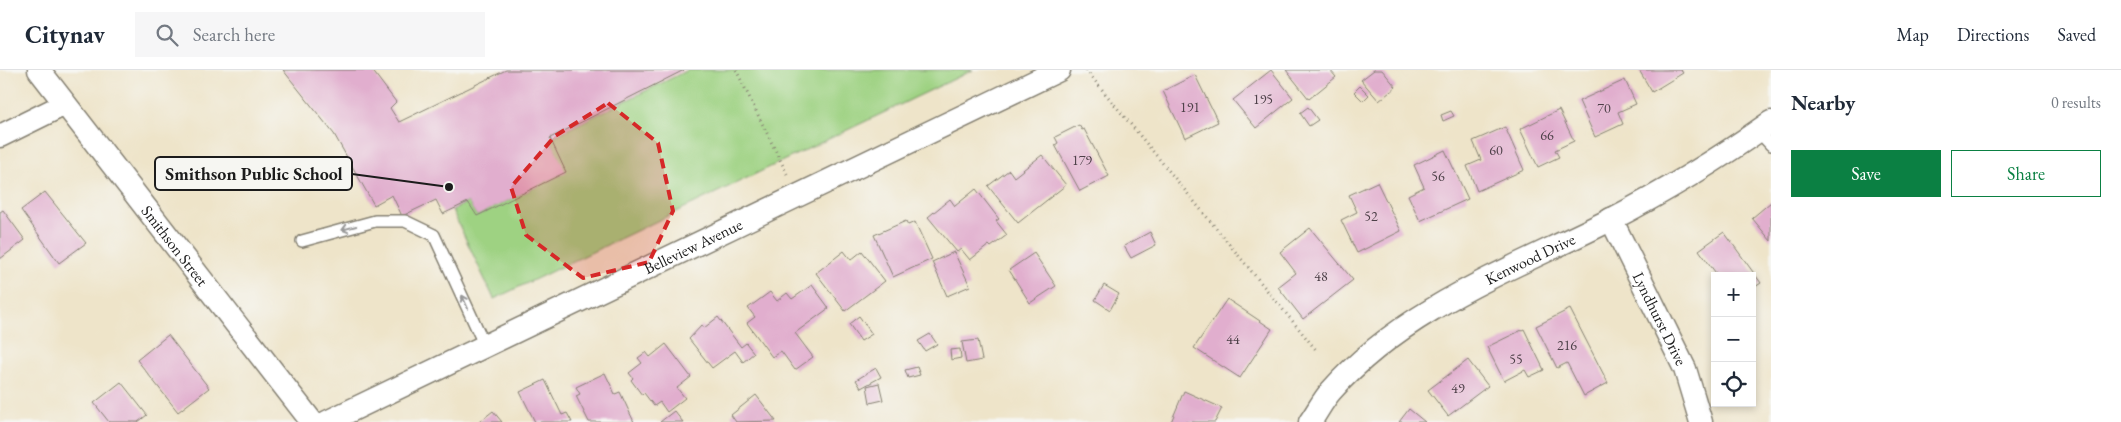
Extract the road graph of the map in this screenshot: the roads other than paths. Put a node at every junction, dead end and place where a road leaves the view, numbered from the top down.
1 (39, 70) edge
2 (1059, 70) edge
3 (66, 104) junction
4 (1767, 133) edge
5 (0, 136) edge
6 (1612, 219) junction
7 (302, 240) dead end
8 (485, 346) junction
9 (312, 422) edge
10 (326, 422) edge
11 (1310, 422) edge
12 (1701, 422) edge

1 - 3 street, Smithson Street
2 - 8 street, Belleview Avenue
3 - 5 street
3 - 9 street, Smithson Street
4 - 6 street, Kenwood Drive
6 - 11 street, Kenwood Drive
6 - 12 street, Lyndhurst Drive
8 -> 7 lane
8 - 10 street, Belleview Avenue

